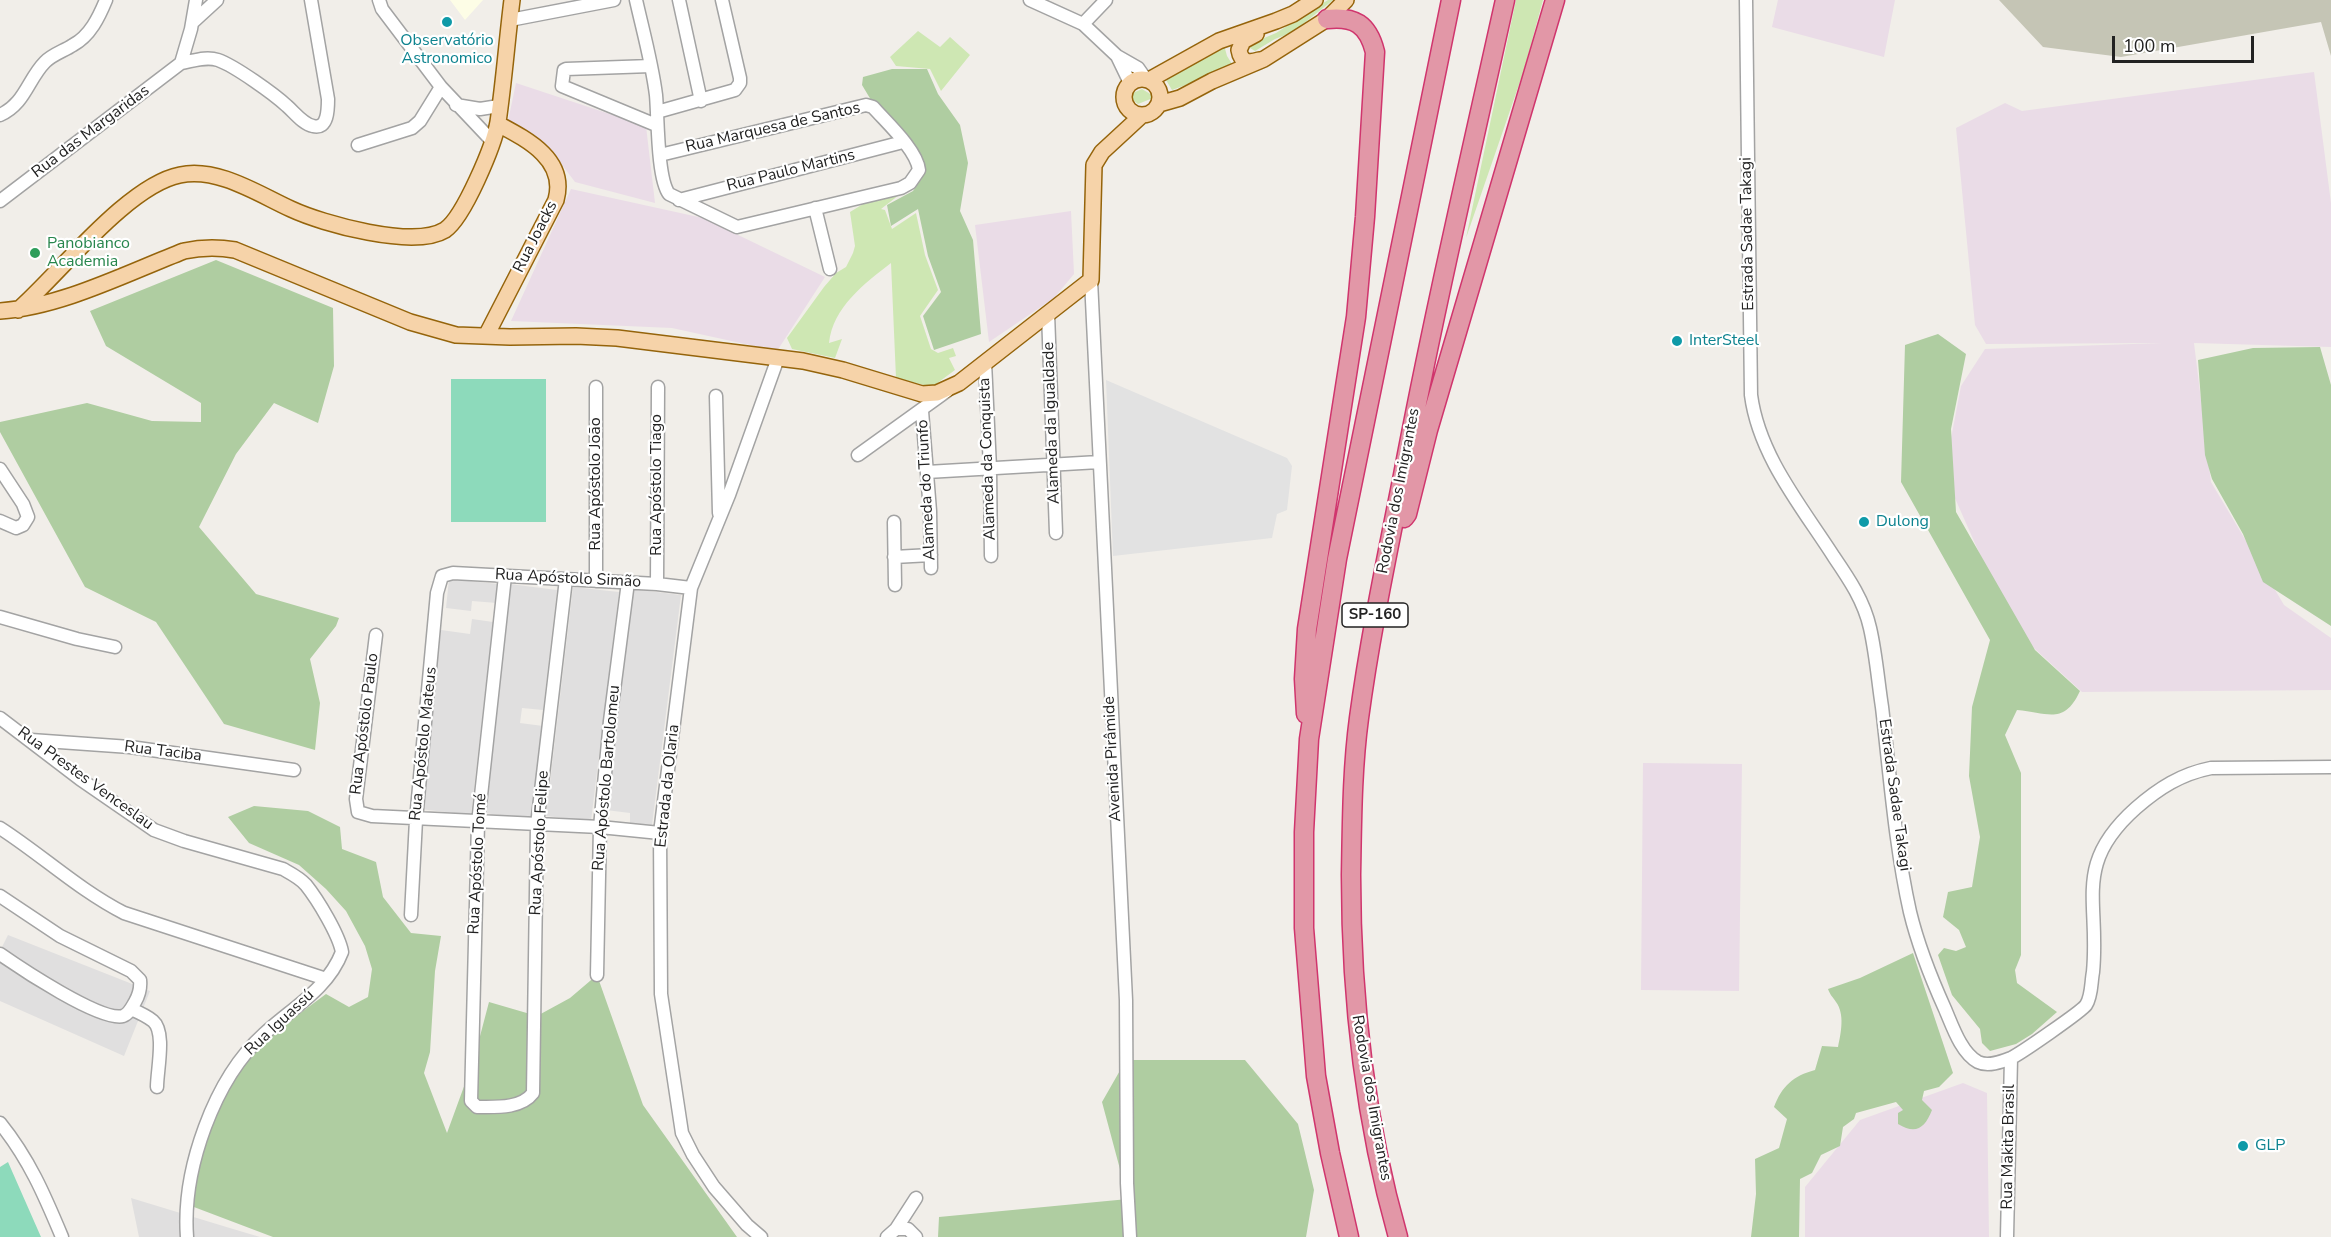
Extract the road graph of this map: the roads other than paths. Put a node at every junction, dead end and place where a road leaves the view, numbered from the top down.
1 (106, 0) edge
2 (196, 0) edge
3 (217, 0) edge
4 (311, 0) edge
5 (379, 0) edge
6 (512, 0) edge
7 (614, 0) edge
8 (636, 0) edge
9 (679, 0) edge
10 (722, 0) edge
11 (1030, 0) edge
12 (1106, 0) edge
13 (1315, 0) edge
14 (1346, 0) edge
15 (1451, 0) edge
16 (1505, 0) edge
17 (1555, 0) edge
18 (1746, 0) edge
19 (1293, 14) junction
20 (1327, 19) junction
21 (510, 20) junction
22 (193, 22) junction
23 (1083, 24) junction
24 (1264, 59) junction
25 (182, 63) junction
26 (651, 66) junction
27 (1141, 80) junction
28 (441, 87) junction
29 (701, 101) junction
30 (1159, 104) junction
31 (456, 105) junction
32 (499, 105) junction
33 (1134, 113) junction
34 (0, 115) edge
35 (656, 118) junction
36 (498, 124) junction
37 (492, 141) junction
38 (903, 142) junction
39 (358, 145) dead end
40 (660, 155) junction
41 (679, 200) junction
42 (0, 201) edge
43 (815, 208) junction
44 (830, 269) dead end
45 (51, 278) junction
46 (1091, 280) junction
47 (69, 296) junction
48 (19, 310) junction
49 (0, 311) edge
50 (1048, 313) junction
51 (0, 317) edge
52 (486, 336) junction
53 (778, 358) junction
54 (985, 362) junction
55 (596, 387) dead end
56 (658, 387) dead end
57 (951, 388) junction
58 (908, 391) junction
59 (716, 396) dead end
60 (922, 411) junction
61 (906, 421) junction
62 (858, 455) dead end
63 (1099, 462) junction
64 (1053, 464) junction
65 (990, 468) junction
66 (0, 469) edge
67 (927, 472) junction
68 (720, 517) junction
69 (0, 521) edge
70 (894, 522) dead end
71 (1056, 532) dead end
72 (1390, 537) junction
73 (931, 555) junction
74 (991, 556) dead end
75 (894, 557) junction
76 (931, 568) dead end
77 (445, 574) joint
78 (505, 576) junction
79 (566, 579) junction
80 (596, 581) junction
81 (628, 582) junction
82 (657, 584) junction
83 (895, 585) dead end
84 (691, 588) junction
85 (0, 617) edge
86 (376, 635) dead end
87 (115, 647) dead end
88 (0, 718) edge
89 (31, 740) junction
90 (1309, 740) junction
91 (2331, 767) edge
92 (294, 770) dead end
93 (416, 820) junction
94 (478, 823) junction
95 (537, 825) junction
96 (600, 827) junction
97 (0, 828) edge
98 (660, 833) junction
99 (0, 896) edge
100 (411, 915) dead end
101 (0, 954) edge
102 (597, 975) dead end
103 (326, 979) junction
104 (131, 1008) junction
105 (2011, 1058) junction
106 (157, 1087) dead end
107 (522, 1103) joint
108 (0, 1123) edge
109 (915, 1198) dead end
110 (892, 1233) edge
111 (62, 1237) edge
112 (187, 1237) edge
113 (761, 1237) edge
114 (916, 1237) edge
115 (1130, 1237) edge
116 (1349, 1237) edge
117 (1398, 1237) edge
118 (2007, 1237) edge

1 - 34 street
2 - 22 street
3 - 22 street
4 - 25 street
5 - 28 street
6 - 21 main road
7 - 21 street
8 - 26 street
9 - 29 street
10 - 29 street
11 - 23 street
12 - 23 street
13 - 19 main road
14 - 20 main road
15 - 90 highway, SP-160
16 - 72 highway, Rodovia dos Imigrantes / SP-160
17 - 72 highway
18 - 105 street, Estrada Sadae Takagi
19 - 24 main road
19 - 27 main road
20 - 24 main road
20 - 90 highway
21 - 32 main road
22 - 25 street
23 - 27 street
24 - 30 main road
25 - 42 street, Rua das Margaridas
26 - 35 street
26 - 35 street
27 - 30 main road
27 - 33 main road
28 - 31 street
28 - 39 street
29 - 35 street
30 - 33 main road
31 - 32 street
31 - 37 street
32 - 36 main road
33 - 46 main road
35 - 40 street
36 - 37 main road
36 - 52 main road, Rua Joacks
37 - 45 main road
38 - 40 street, Rua Marquesa de Santos
38 - 41 street, Rua Paulo Martins
38 - 43 street, Rua Marquesa de Santos
40 - 41 street
41 - 43 street, Rua Marquesa de Santos
43 - 44 street
45 - 47 main road
45 - 48 main road
46 - 50 main road
46 - 63 street, Avenida Pirâmide
47 - 48 main road
47 - 52 main road
48 - 49 main road
48 - 51 main road
50 - 54 main road
50 - 64 street, Alameda da Igualdade
52 - 53 main road
53 - 58 main road
53 - 68 street, Estrada da Olaria
54 - 57 main road
54 - 65 street, Alameda da Conquista
55 - 80 street, Rua Apóstolo João
56 - 82 street, Rua Apóstolo Tiago
57 - 58 main road
57 - 60 street
58 - 61 street
59 - 68 street
60 - 61 street
60 - 67 street, Alameda do Triunfo
61 - 62 street
63 - 64 street
63 - 115 street, Avenida Pirâmide
64 - 65 street
64 - 71 street, Alameda da Igualdade
65 - 67 street
65 - 74 street, Alameda da Conquista
66 - 69 street
67 - 73 street, Alameda do Triunfo
68 - 84 street, Estrada da Olaria
70 - 75 street
72 - 117 highway, Rodovia dos Imigrantes / SP-160
73 - 75 street
73 - 76 street, Alameda do Triunfo
75 - 83 street
77 - 78 street, Rua Apóstolo Simão
77 - 93 street, Rua Apóstolo Mateus
78 - 79 street, Rua Apóstolo Simão
78 - 94 street, Rua Apóstolo Tomé
79 - 80 street, Rua Apóstolo Simão
79 - 95 street, Rua Apóstolo Felipe
80 - 81 street, Rua Apóstolo Simão
81 - 82 street, Rua Apóstolo Simão
81 - 96 street, Rua Apóstolo Bartolomeu
82 - 84 street, Rua Apóstolo Simão
84 - 98 street, Estrada da Olaria
85 - 87 street
86 - 93 street, Rua Apóstolo Paulo
88 - 89 street, Rua Prestes Venceslau
89 - 92 street, Rua Taciba
89 - 103 street, Rua Prestes Venceslau
90 - 116 highway, SP-160
91 - 105 street, Estrada Sadae Takagi
93 - 94 street
93 - 100 street, Rua Apóstolo Mateus
94 - 95 street
94 - 107 street, Rua Apóstolo Tomé
95 - 96 street
95 - 107 street, Rua Apóstolo Felipe
96 - 98 street
96 - 102 street, Rua Apóstolo Bartolomeu
97 - 103 street
98 - 113 street, Estrada da Olaria
99 - 104 street
101 - 104 street
103 - 112 street, Rua Iguassú
104 - 106 street
105 - 118 street, Rua Makita Brasil
108 - 111 street
109 - 110 street
110 - 114 street

